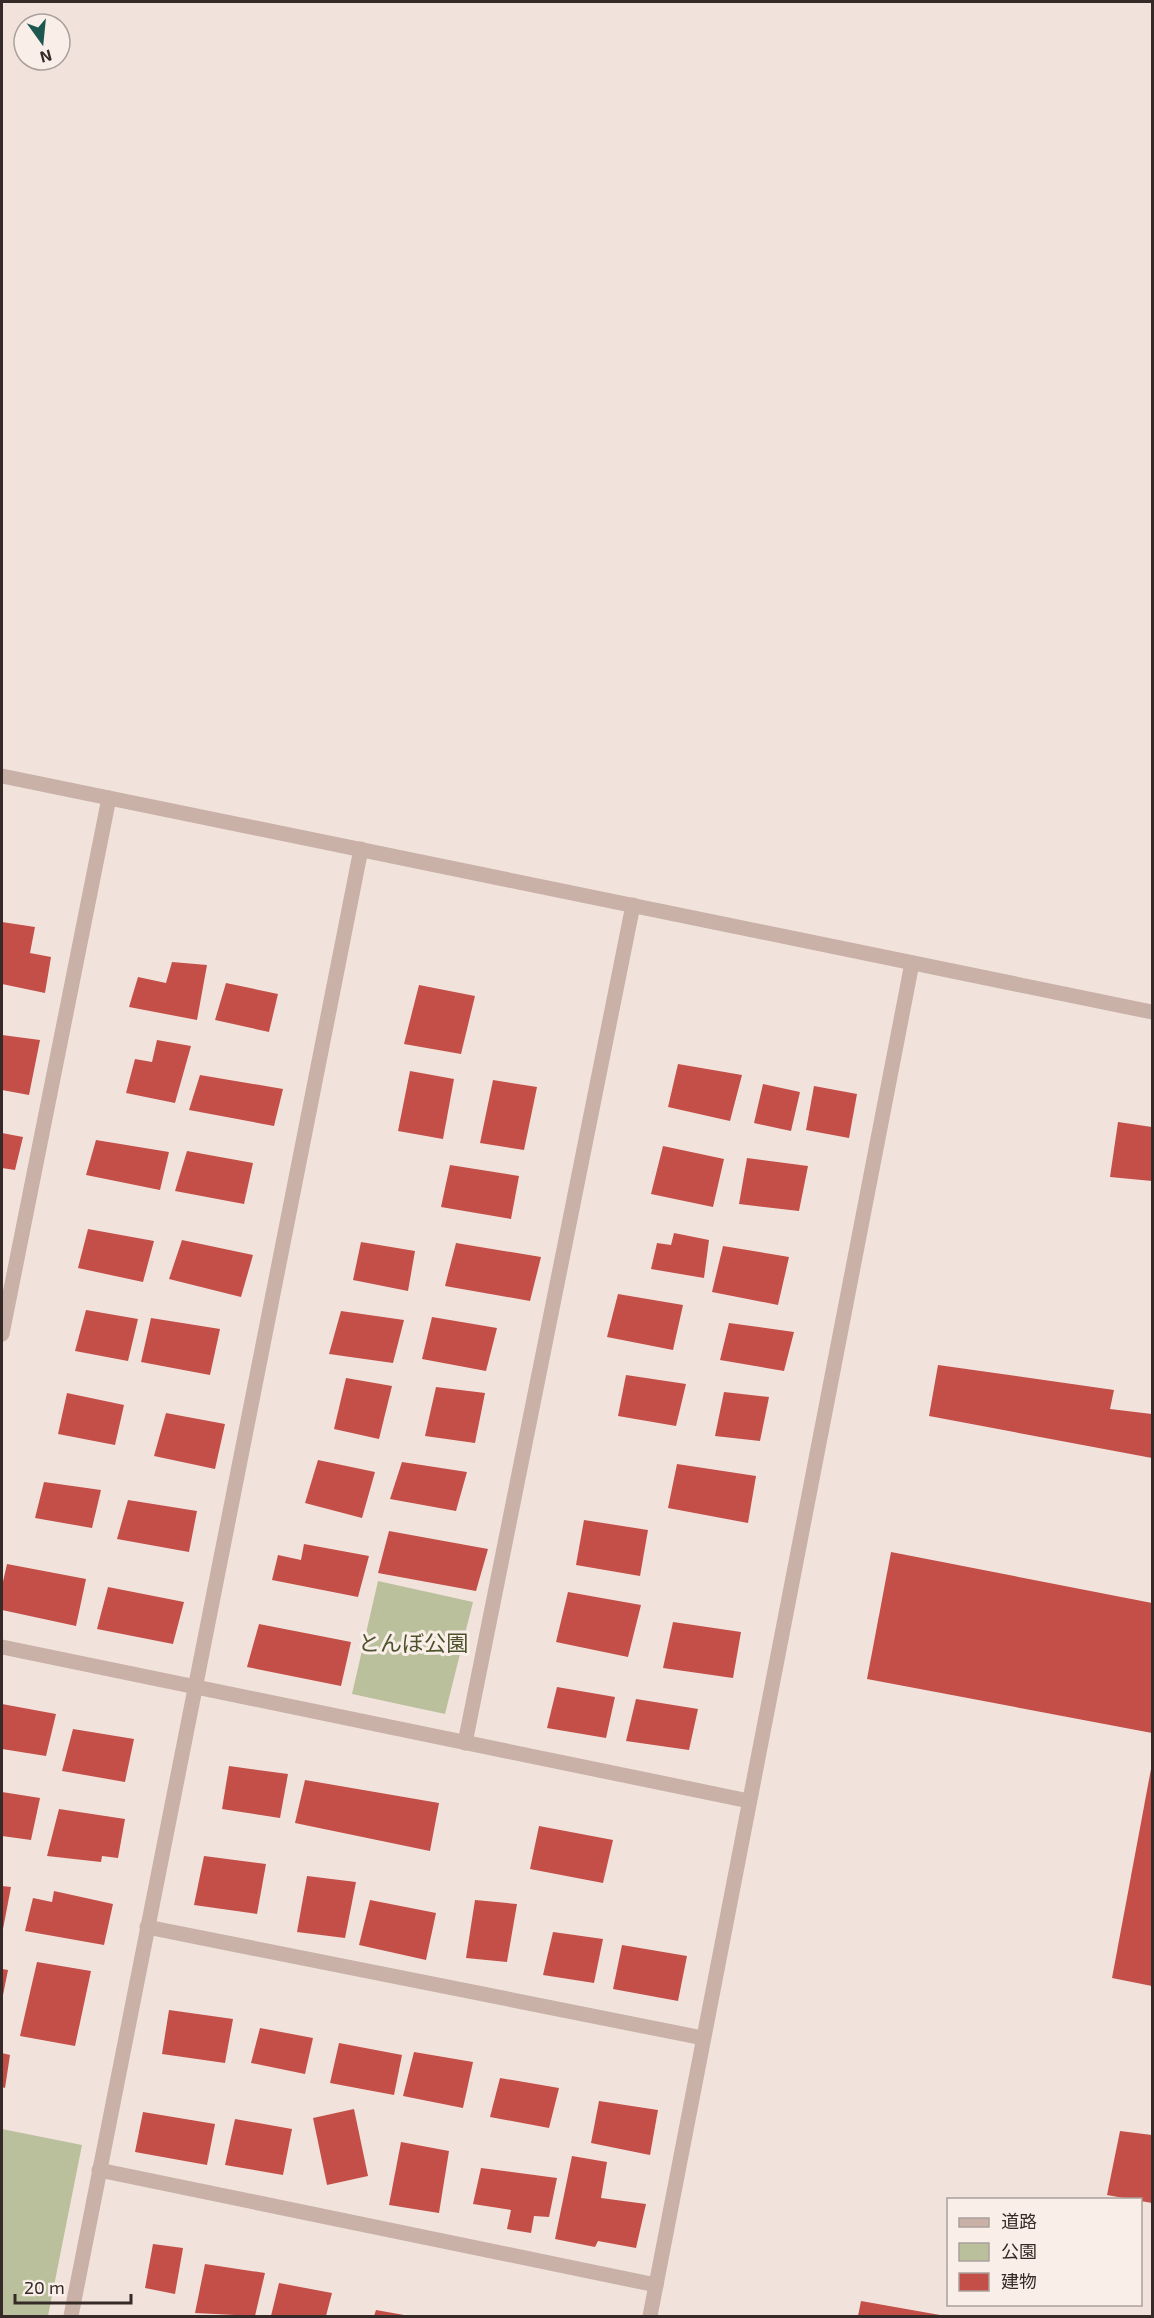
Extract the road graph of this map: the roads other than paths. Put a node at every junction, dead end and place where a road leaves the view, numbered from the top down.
1 (2, 776) edge
2 (109, 798) junction
3 (361, 849) junction
4 (633, 905) junction
5 (912, 963) junction
6 (1152, 1012) edge
7 (2, 1334) edge
8 (2, 1647) edge
9 (194, 1686) junction
10 (465, 1743) junction
11 (749, 1801) junction
12 (147, 1927) junction
13 (703, 2038) junction
14 (99, 2170) junction
15 (656, 2285) junction
16 (70, 2316) edge
17 (650, 2316) edge

1 - 2 street
2 - 3 street
2 - 7 street
3 - 4 street
3 - 9 street
4 - 5 street
4 - 10 street
5 - 6 street
5 - 11 street
8 - 9 street
9 - 10 street
9 - 12 street
10 - 11 street
11 - 13 street
12 - 13 street
12 - 14 street
13 - 15 street
14 - 15 street
14 - 16 street
15 - 17 street

